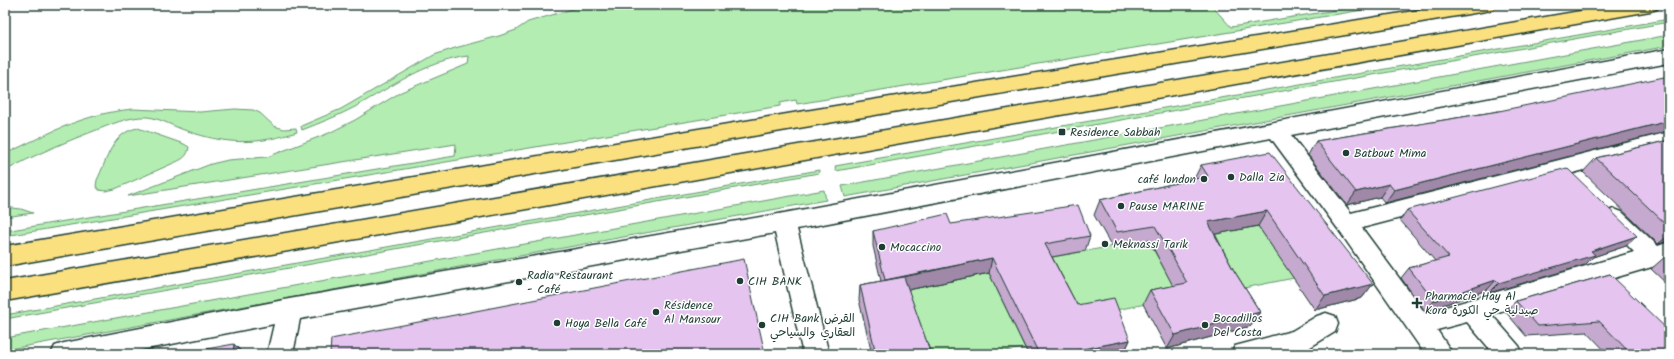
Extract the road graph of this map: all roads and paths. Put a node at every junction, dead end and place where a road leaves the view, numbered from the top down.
1 (1486, 5) edge
2 (1650, 5) edge
3 (1669, 56) edge
4 (1276, 130) junction
5 (1669, 140) edge
6 (1563, 168) junction
7 (1580, 184) edge
8 (1597, 201) edge
9 (784, 222) junction
10 (1346, 224) junction
11 (1661, 254) edge
12 (5, 256) edge
13 (5, 291) edge
14 (289, 310) junction
15 (1472, 310) junction
16 (1326, 324) dead end
17 (1419, 325) junction
18 (64, 354) edge
19 (280, 354) edge
20 (816, 354) edge
21 (1244, 354) edge
22 (1440, 354) edge
23 (1510, 354) edge

1 - 12 main road
2 - 13 main road
3 - 4 street
4 - 9 street
4 - 10 street
5 - 6 street
6 - 7 street
6 - 10 street
8 - 11 street
9 - 14 street
9 - 20 street
10 - 17 street
11 - 15 street
14 - 18 street
14 - 19 street
15 - 17 street
15 - 23 street
16 - 21 street
17 - 22 street

